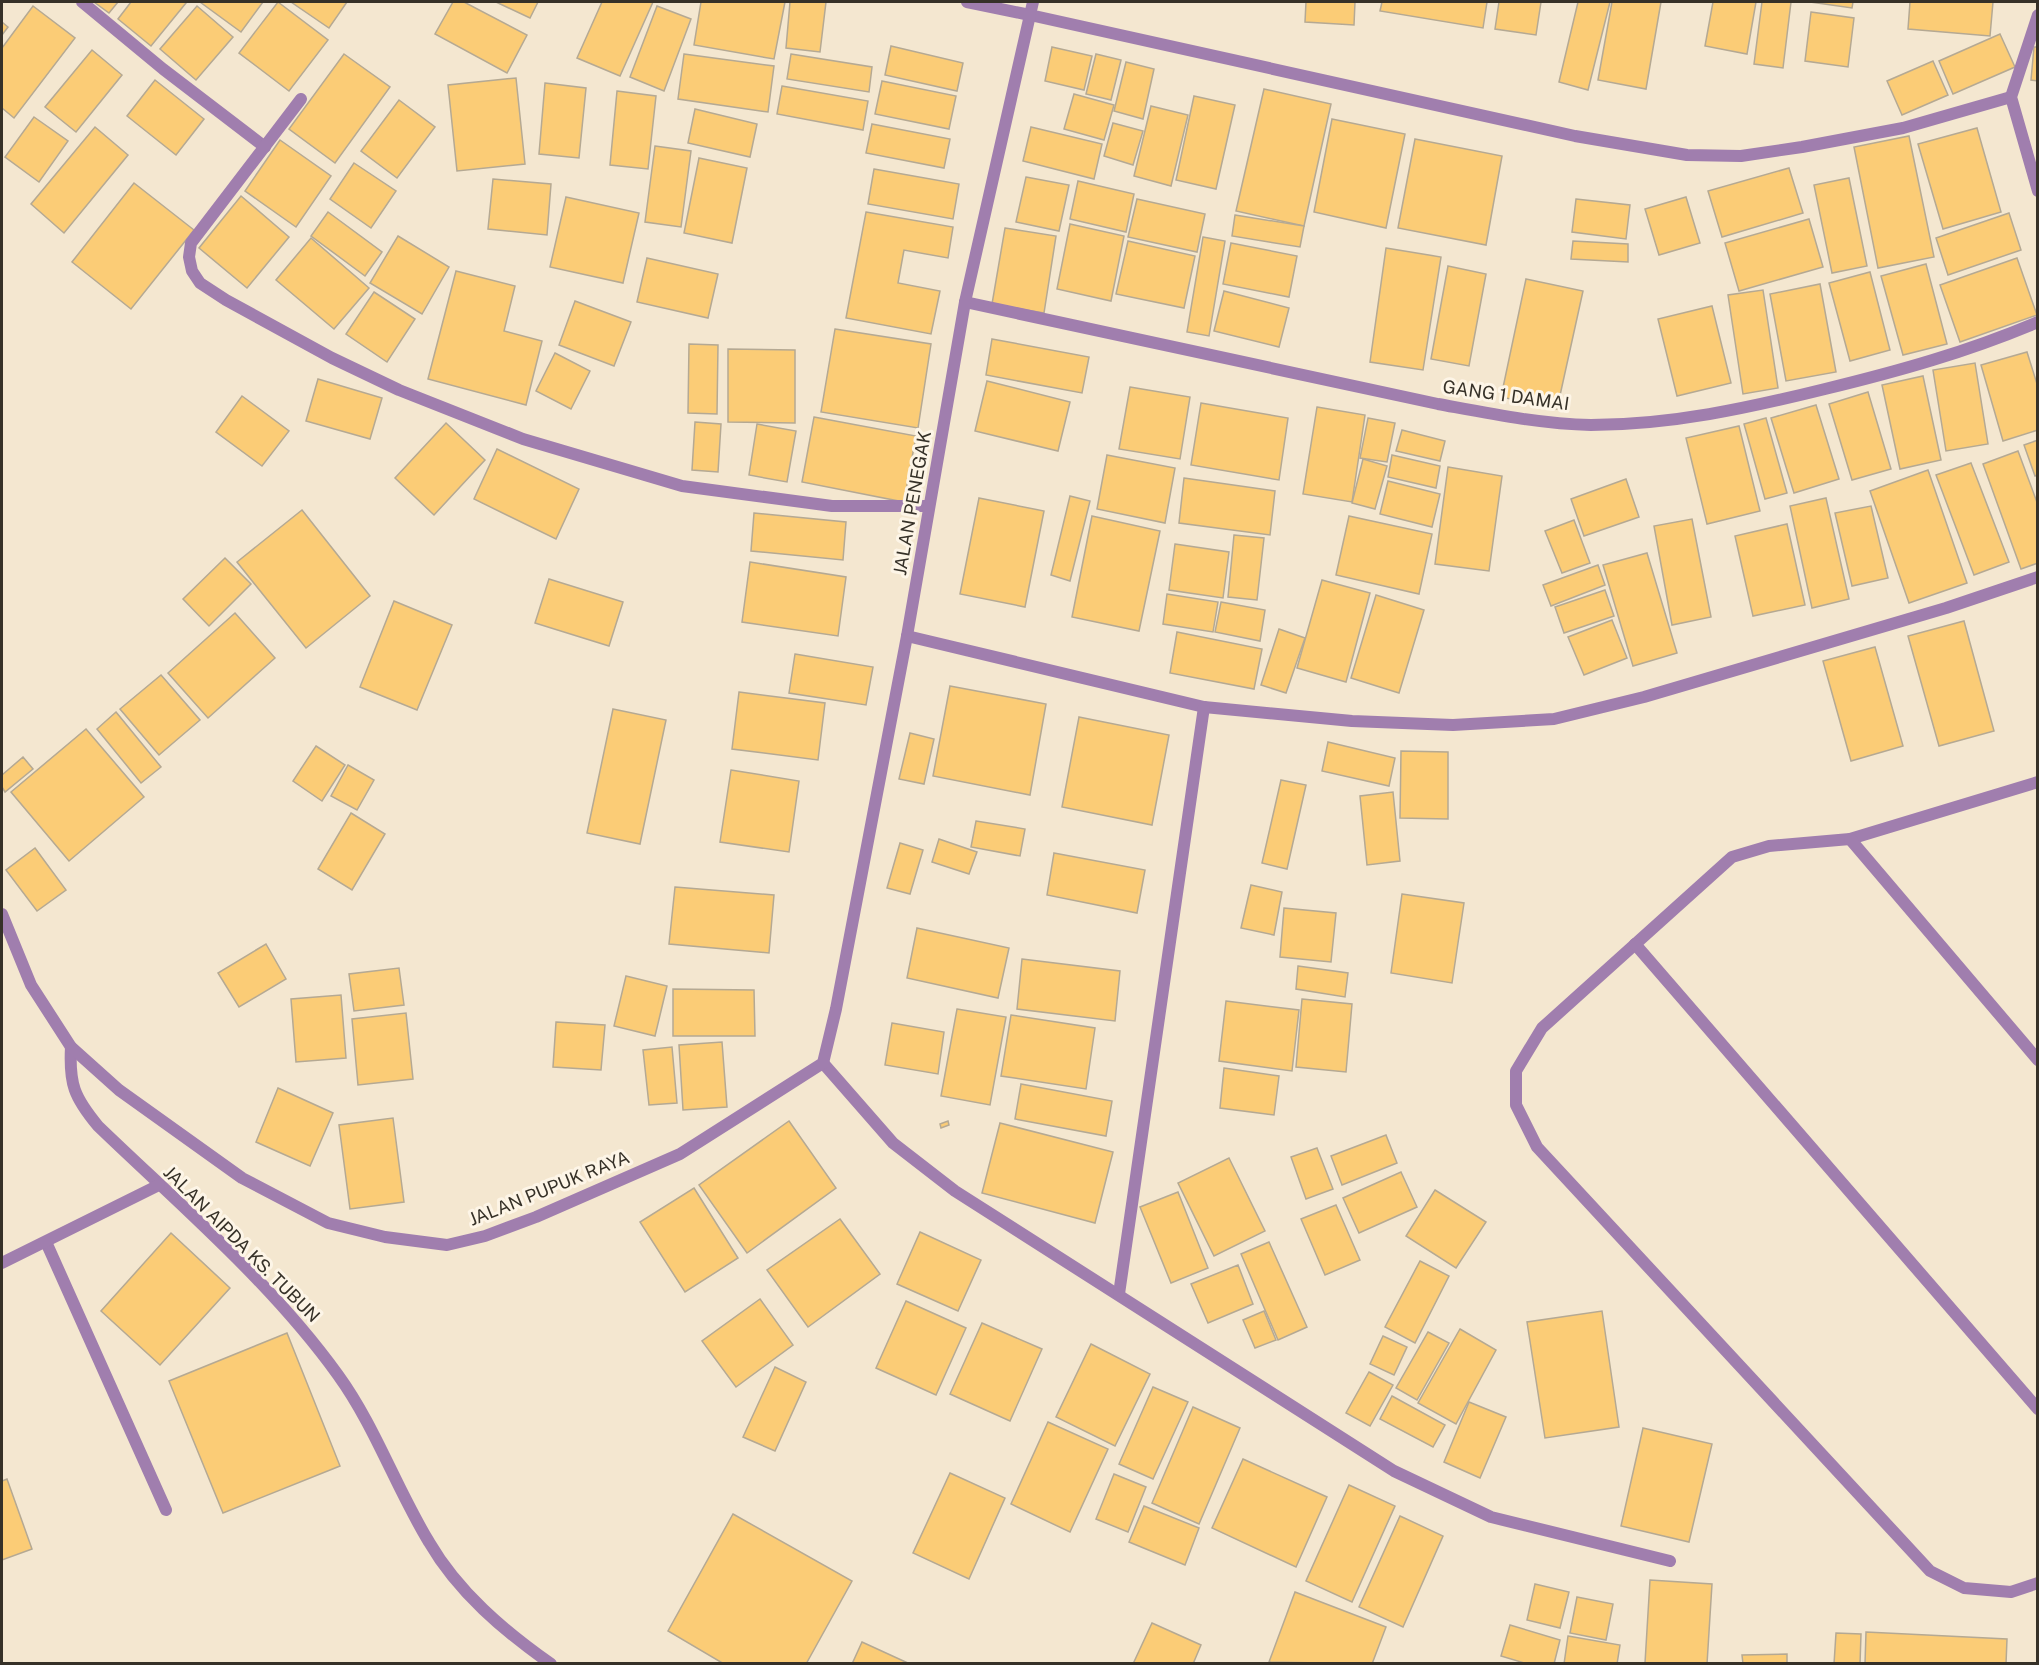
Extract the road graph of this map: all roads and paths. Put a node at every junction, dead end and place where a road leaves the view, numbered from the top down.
1 (82, 2) edge
2 (967, 2) edge
3 (1033, 2) edge
4 (1030, 15) junction
5 (2037, 15) edge
6 (2011, 97) junction
7 (302, 99) dead end
8 (265, 147) junction
9 (2037, 191) edge
10 (965, 302) junction
11 (2037, 322) edge
12 (929, 506) junction
13 (2037, 577) edge
14 (907, 636) junction
15 (1204, 707) junction
16 (2037, 782) edge
17 (1850, 839) junction
18 (2, 914) edge
19 (1635, 944) junction
20 (71, 1047) junction
21 (2037, 1060) edge
22 (823, 1063) junction
23 (159, 1185) junction
24 (46, 1242) junction
25 (2, 1263) edge
26 (1119, 1294) junction
27 (2037, 1409) edge
28 (166, 1510) dead end
29 (1670, 1561) dead end
30 (2037, 1583) edge
31 (550, 1664) edge

1 - 8 street
2 - 4 street
3 - 4 street, JALAN PENEGAK
4 - 6 street
4 - 10 street, JALAN PENEGAK
5 - 6 street
6 - 9 street
7 - 8 street
8 - 12 street
10 - 11 street, GANG 1 DAMAI
10 - 12 street, JALAN PENEGAK
12 - 14 street, JALAN PENEGAK
13 - 15 street
14 - 15 street
14 - 22 street, JALAN PENEGAK
15 - 26 street
16 - 17 street
17 - 19 street
17 - 21 street
18 - 20 street, JALAN PUPUK RAYA
19 - 27 street
19 - 30 street
20 - 22 street, JALAN PUPUK RAYA
20 - 23 street, JALAN AIPDA KS. TUBUN
22 - 26 street
23 - 24 street
23 - 31 street, JALAN AIPDA KS. TUBUN
24 - 25 street
24 - 28 street
26 - 29 street

